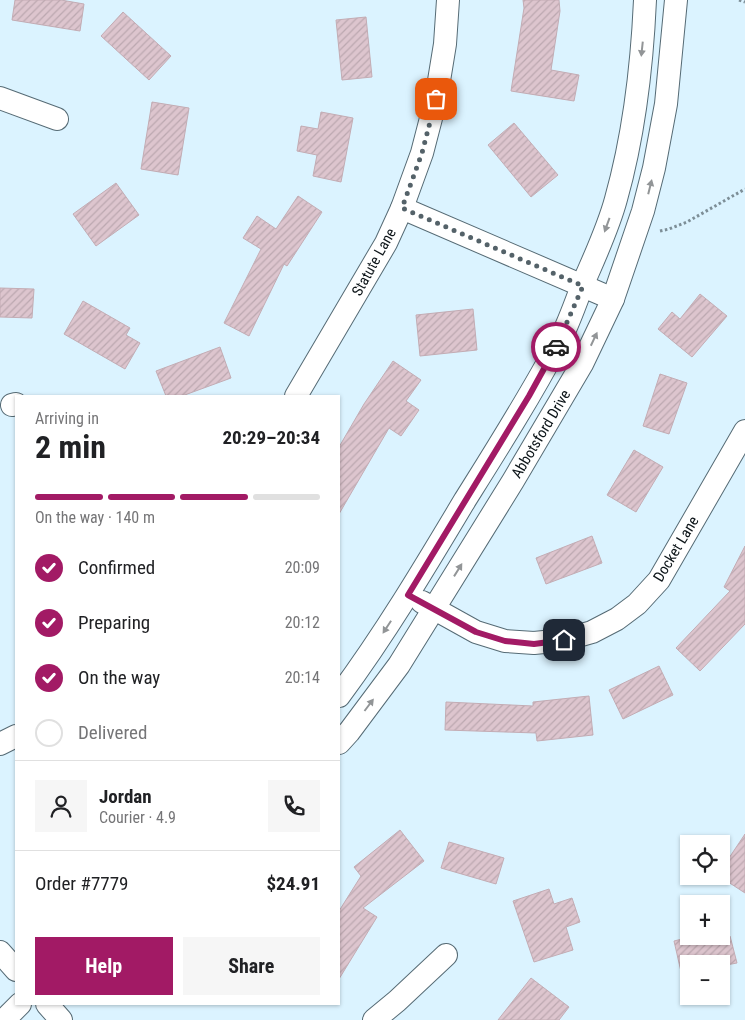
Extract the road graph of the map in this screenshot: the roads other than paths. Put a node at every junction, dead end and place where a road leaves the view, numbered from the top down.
1 (448, 0) edge
2 (645, 0) edge
3 (676, 0) edge
4 (0, 98) edge
5 (57, 119) dead end
6 (402, 208) junction
7 (583, 286) junction
8 (613, 299) junction
9 (297, 395) edge
10 (745, 431) edge
11 (408, 595) junction
12 (434, 609) junction
13 (340, 695) edge
14 (15, 736) edge
15 (340, 742) edge
16 (0, 744) edge
17 (446, 954) dead end
18 (19, 1005) edge
19 (48, 1005) edge
20 (4, 1020) edge
21 (61, 1020) edge
22 (374, 1020) edge

1 - 6 street, Statute Lane
2 -> 7 street, Abbotsford Drive
8 -> 3 street, Abbotsford Drive
4 - 5 street
6 - 7 street
6 - 9 street, Statute Lane
7 - 8 street
7 - 11 street, Abbotsford Drive
12 -> 8 street, Abbotsford Drive
10 - 12 street, Docket Lane
11 - 12 street, Docket Lane
11 -> 13 street, Abbotsford Drive
15 -> 12 street, Abbotsford Drive
14 - 16 street
17 - 22 street
18 - 20 street
19 - 21 street

